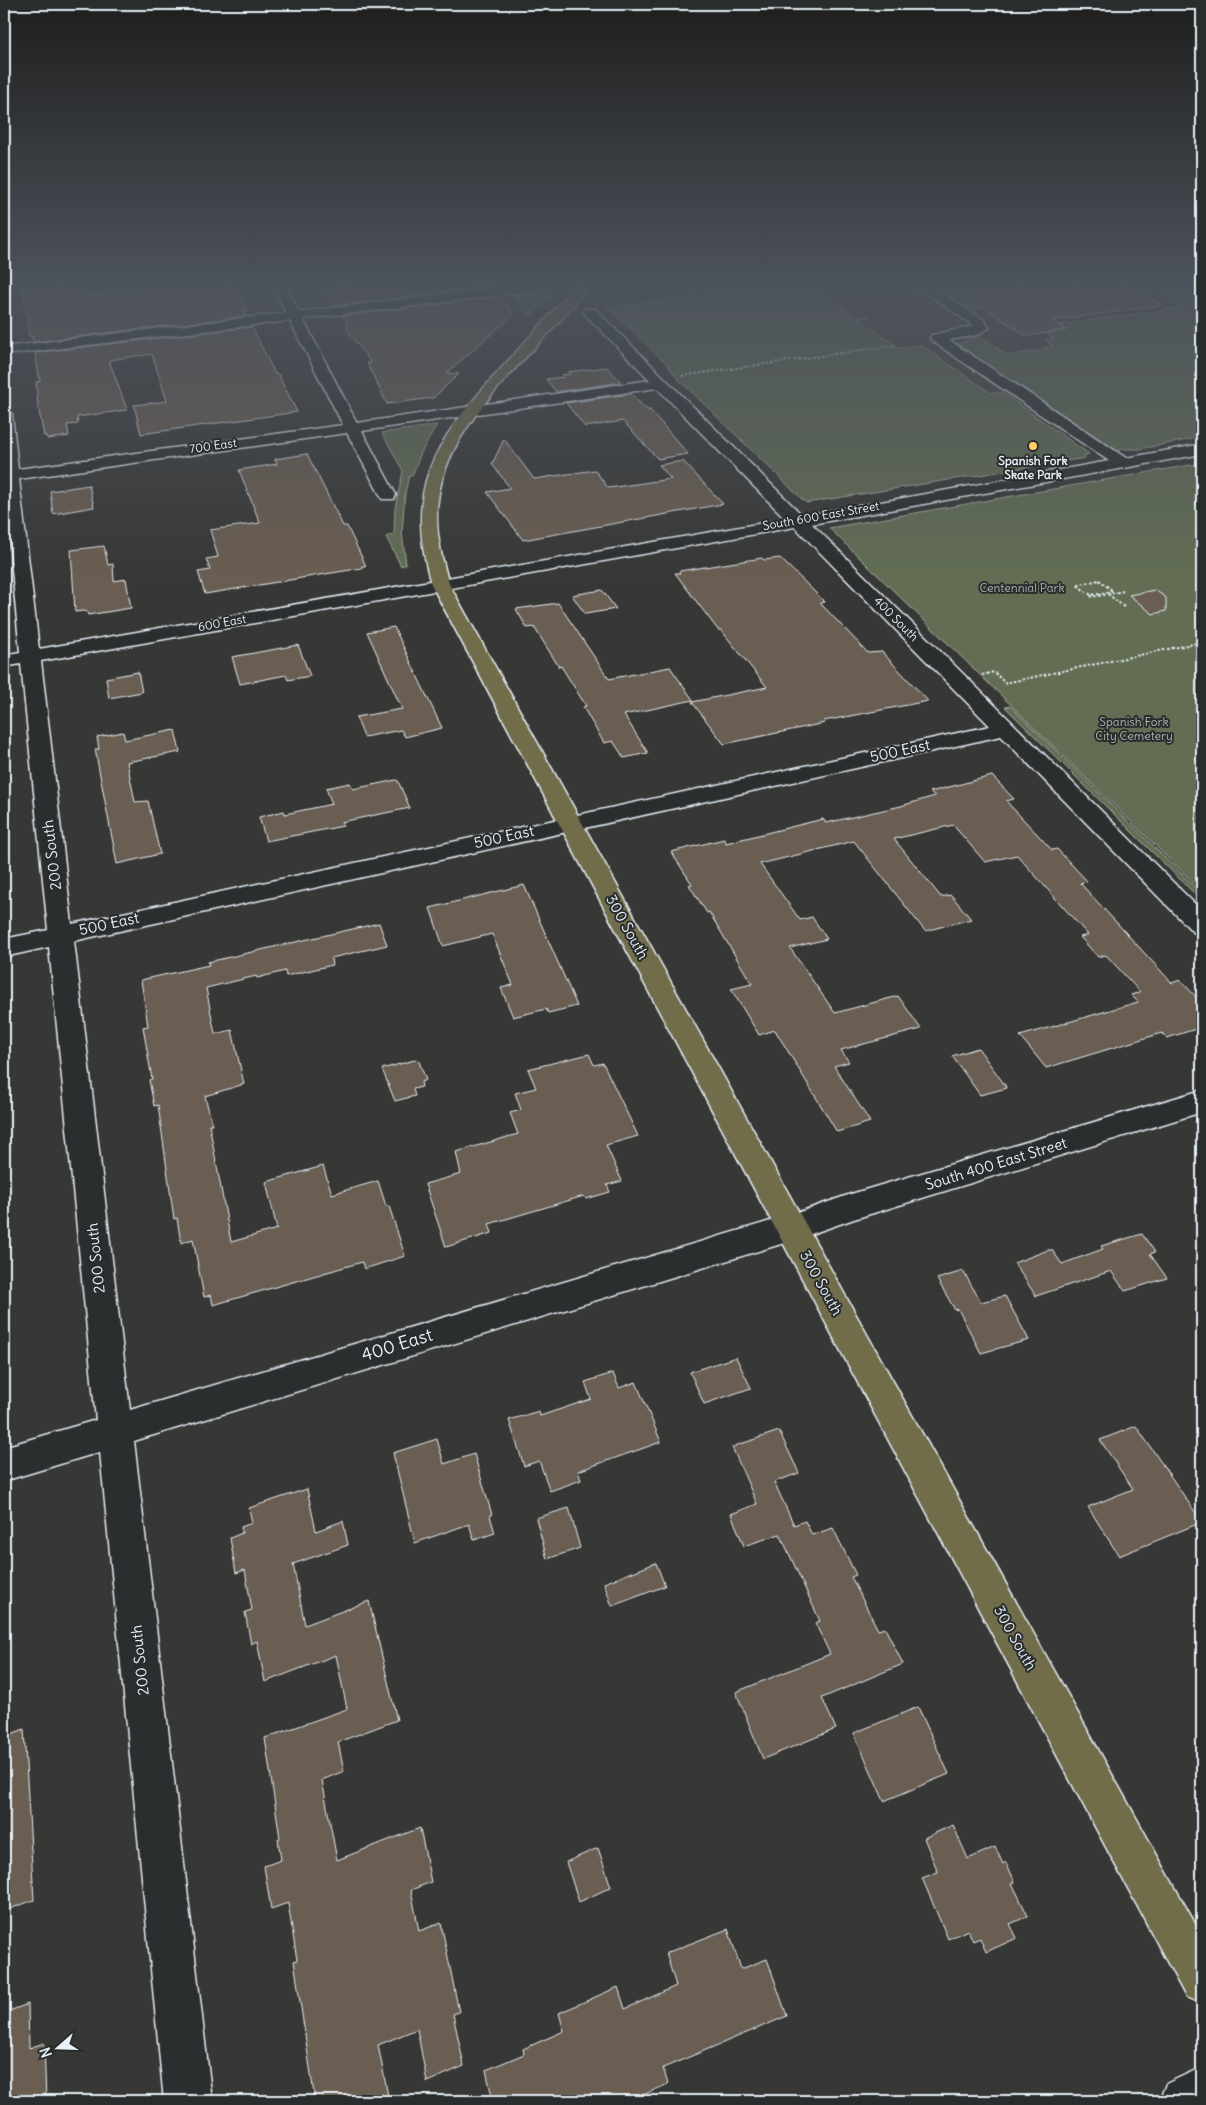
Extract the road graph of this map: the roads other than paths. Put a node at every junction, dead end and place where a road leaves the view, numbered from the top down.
1 (329, 384) edge
2 (495, 384) edge
3 (653, 384) edge
4 (662, 384) edge
5 (1006, 384) edge
6 (470, 412) junction
7 (4, 414) edge
8 (351, 427) junction
9 (1202, 449) edge
10 (1123, 463) junction
11 (7, 475) edge
12 (388, 495) dead end
13 (798, 520) junction
14 (440, 584) junction
15 (16, 659) edge
16 (1006, 728) junction
17 (569, 822) junction
18 (1202, 926) edge
19 (61, 934) junction
20 (4, 948) edge
21 (1202, 1101) edge
22 (791, 1228) junction
23 (114, 1429) junction
24 (4, 1464) edge
25 (1202, 1981) edge
26 (1202, 2091) edge
27 (188, 2101) edge
28 (1183, 2101) edge

1 - 8 street
2 - 6 main road, 300 South
3 - 6 street, 700 East
4 - 13 street, 400 South
5 - 10 street
6 - 8 street, 700 East
6 - 14 main road, 300 South
7 - 11 street, 200 South
8 - 11 street, 700 East
8 - 12 street
9 - 10 street, South 600 East Street
10 - 13 street, South 600 East Street
11 - 15 street, 200 South
13 - 14 street, South 600 East Street
13 - 16 street, 400 South
14 - 15 street, 600 East
14 - 17 main road, 300 South
15 - 19 street, 200 South
16 - 17 street, 500 East
16 - 18 street, 400 South
17 - 19 street, 500 East
17 - 22 main road, 300 South
19 - 20 street, 500 East
19 - 23 street, 200 South
21 - 22 street, South 400 East Street
22 - 23 street, 400 East
22 - 25 main road, 300 South
23 - 24 street, 400 East
23 - 27 street, 200 South
26 - 28 street

